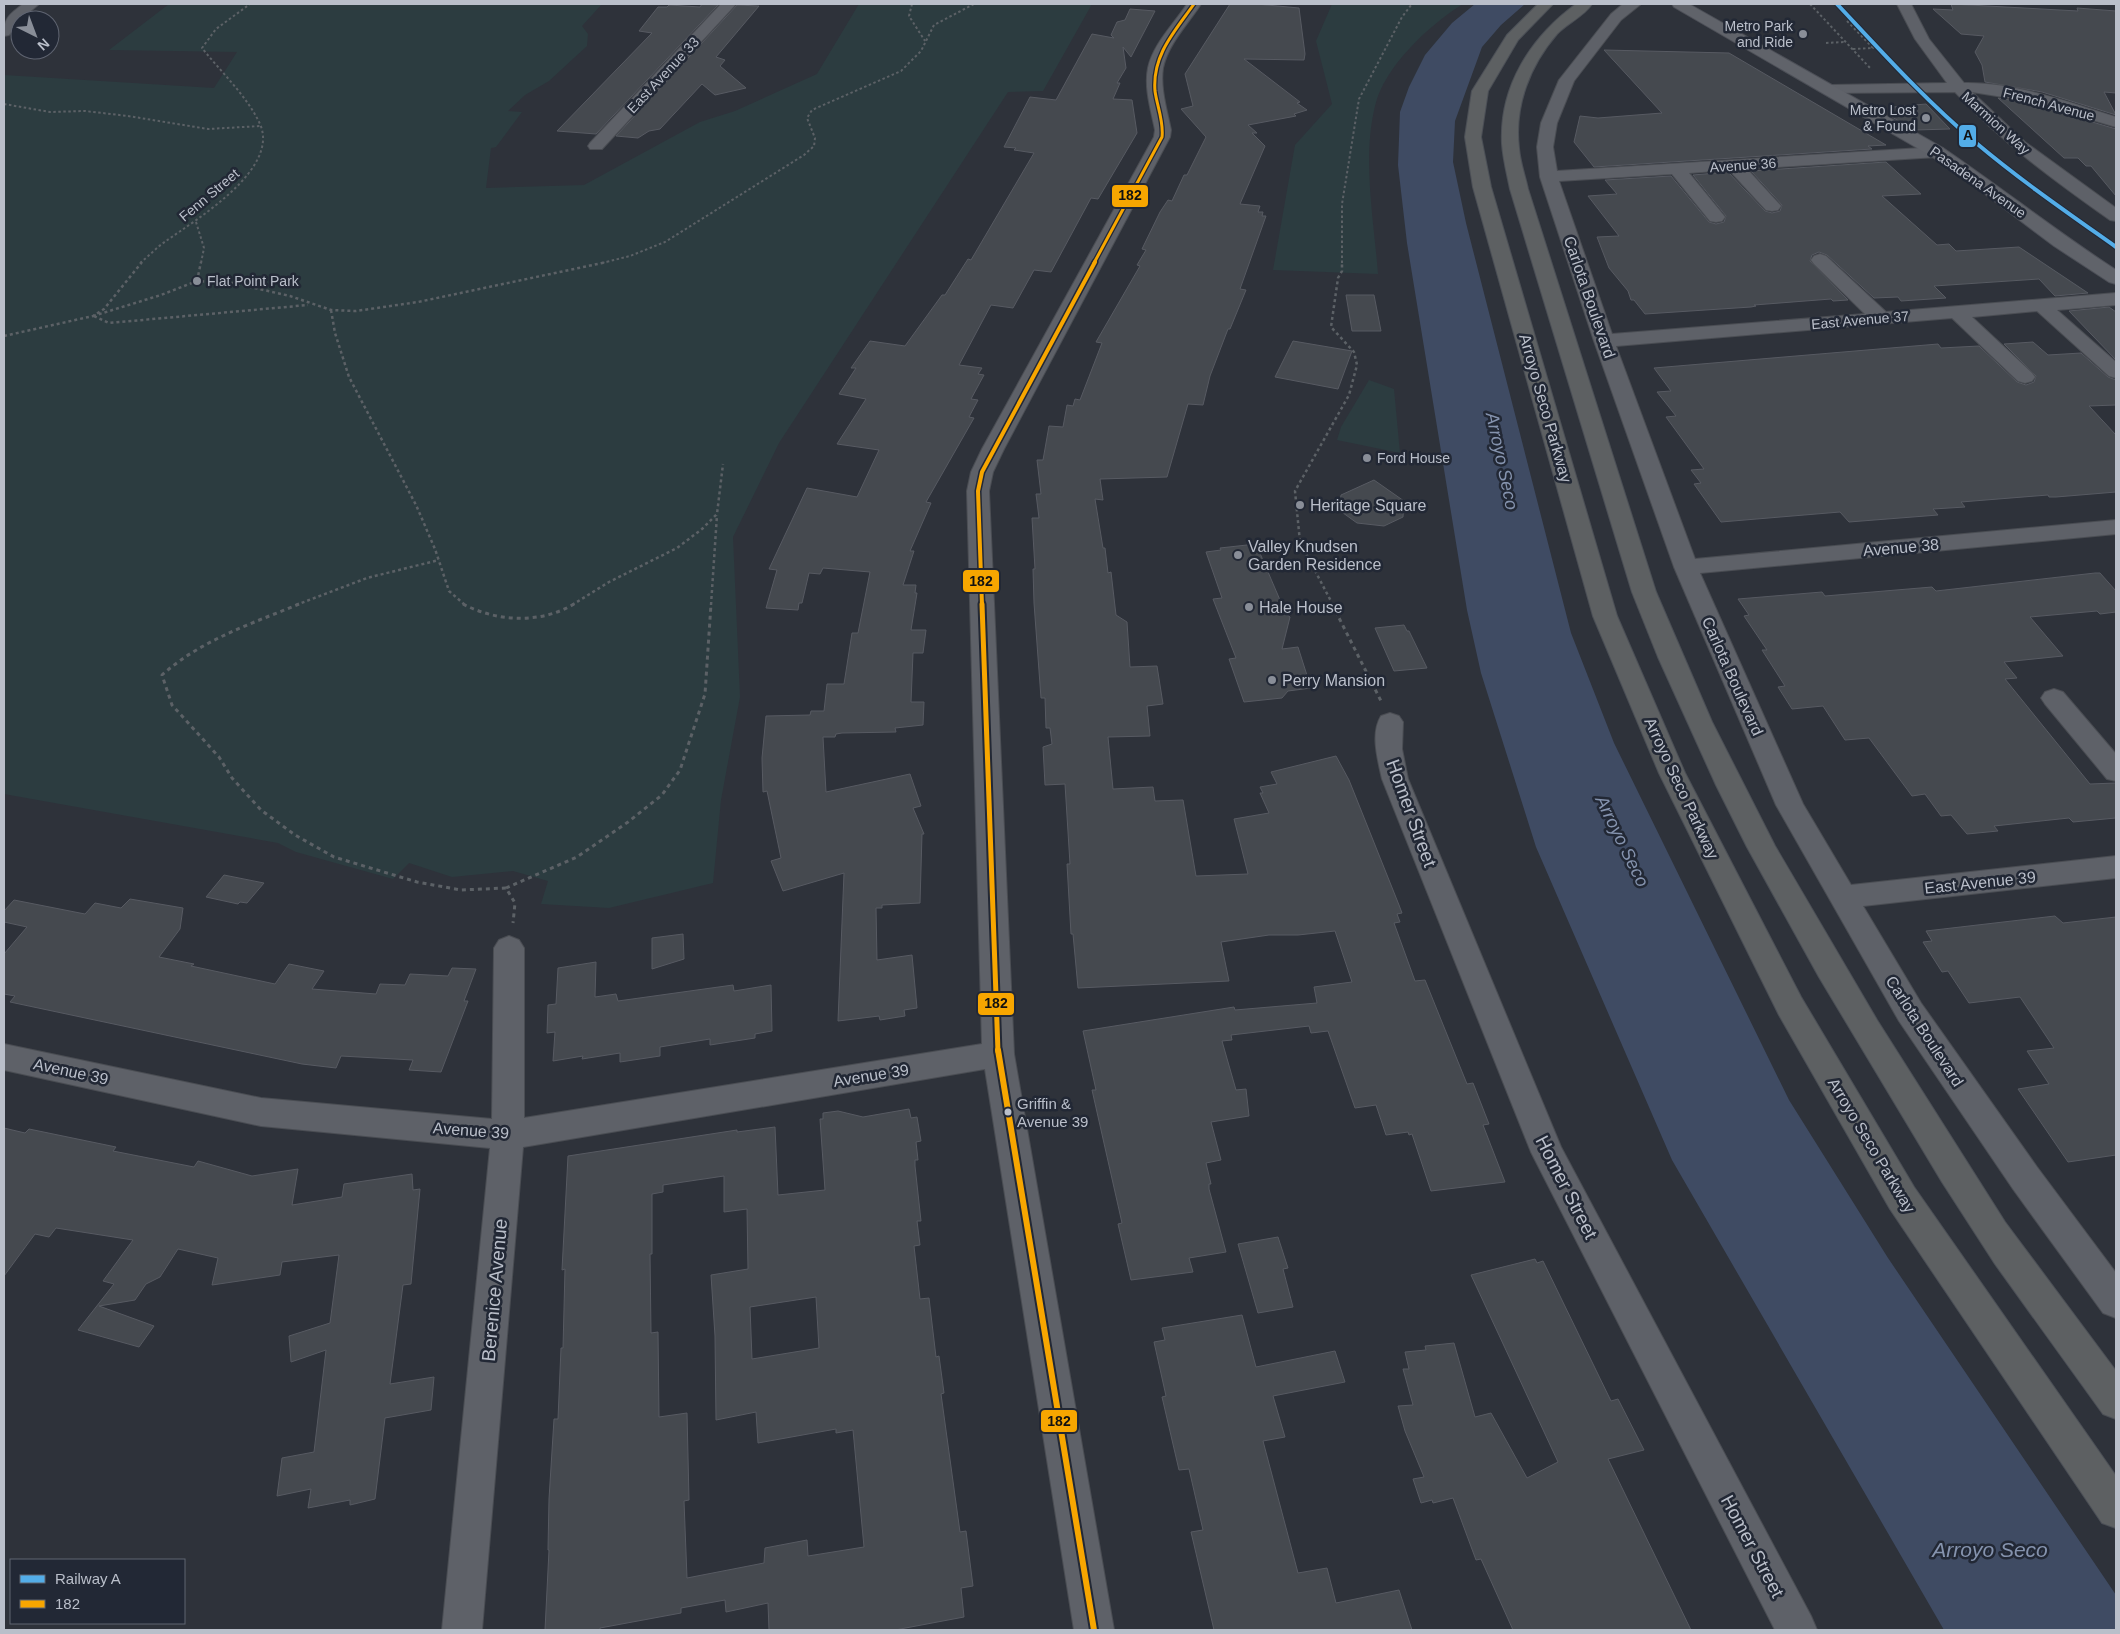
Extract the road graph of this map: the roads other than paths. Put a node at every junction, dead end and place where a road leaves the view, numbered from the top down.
1 (32, 4) edge
2 (729, 4) edge
3 (1194, 4) edge
4 (1546, 4) edge
5 (1585, 4) edge
6 (1634, 4) edge
7 (1679, 4) edge
8 (1904, 4) edge
9 (4, 32) edge
10 (1956, 86) junction
11 (1831, 90) junction
12 (2116, 122) edge
13 (596, 146) dead end
14 (1937, 152) junction
15 (1733, 166) junction
16 (1677, 169) junction
17 (1549, 177) junction
18 (1772, 206) dead end
19 (2116, 216) edge
20 (1716, 217) dead end
21 (1820, 260) dead end
22 (2116, 278) edge
23 (2116, 299) edge
24 (2041, 305) junction
25 (1956, 312) junction
26 (1881, 318) junction
27 (1604, 341) junction
28 (2116, 372) edge
29 (2025, 377) dead end
30 (2116, 527) edge
31 (1686, 567) junction
32 (2054, 698) dead end
33 (1390, 722) road end
34 (2116, 772) edge
35 (2116, 867) edge
36 (1843, 897) junction
37 (509, 948) road end
38 (998, 1054) junction
39 (4, 1056) edge
40 (508, 1135) junction
41 (2116, 1301) edge
42 (2116, 1401) edge
43 (2116, 1509) edge
44 (462, 1630) edge
45 (1094, 1630) edge
46 (1797, 1630) edge

1 - 9 street
2 - 13 street, East Avenue 33
3 - 38 street
4 - 43 highway, Arroyo Seco Parkway
5 - 42 highway
6 - 17 street, Carlota Boulevard
7 - 11 main road, Pasadena Avenue
8 - 10 street, Marmion Way
10 - 11 street, French Avenue
10 - 12 street, French Avenue
10 - 19 street, Marmion Way
11 - 14 main road, Pasadena Avenue
14 - 15 street, Avenue 36
14 - 22 main road, Pasadena Avenue
15 - 16 street, Avenue 36
15 - 18 street
16 - 17 street, Avenue 36
16 - 20 street
17 - 27 street, Carlota Boulevard
21 - 26 street
23 - 24 street, East Avenue 37
24 - 25 street, East Avenue 37
24 - 28 street
25 - 26 street, East Avenue 37
25 - 29 street
26 - 27 street, East Avenue 37
27 - 31 street, Carlota Boulevard
30 - 31 street, Avenue 38
31 - 36 street, Carlota Boulevard
32 - 34 street
33 - 46 street, Homer Street
35 - 36 street, East Avenue 39
36 - 41 street, Carlota Boulevard
37 - 40 street, Berenice Avenue
38 - 40 street, Avenue 39
38 - 45 street
39 - 40 street, Avenue 39
40 - 44 street, Berenice Avenue

